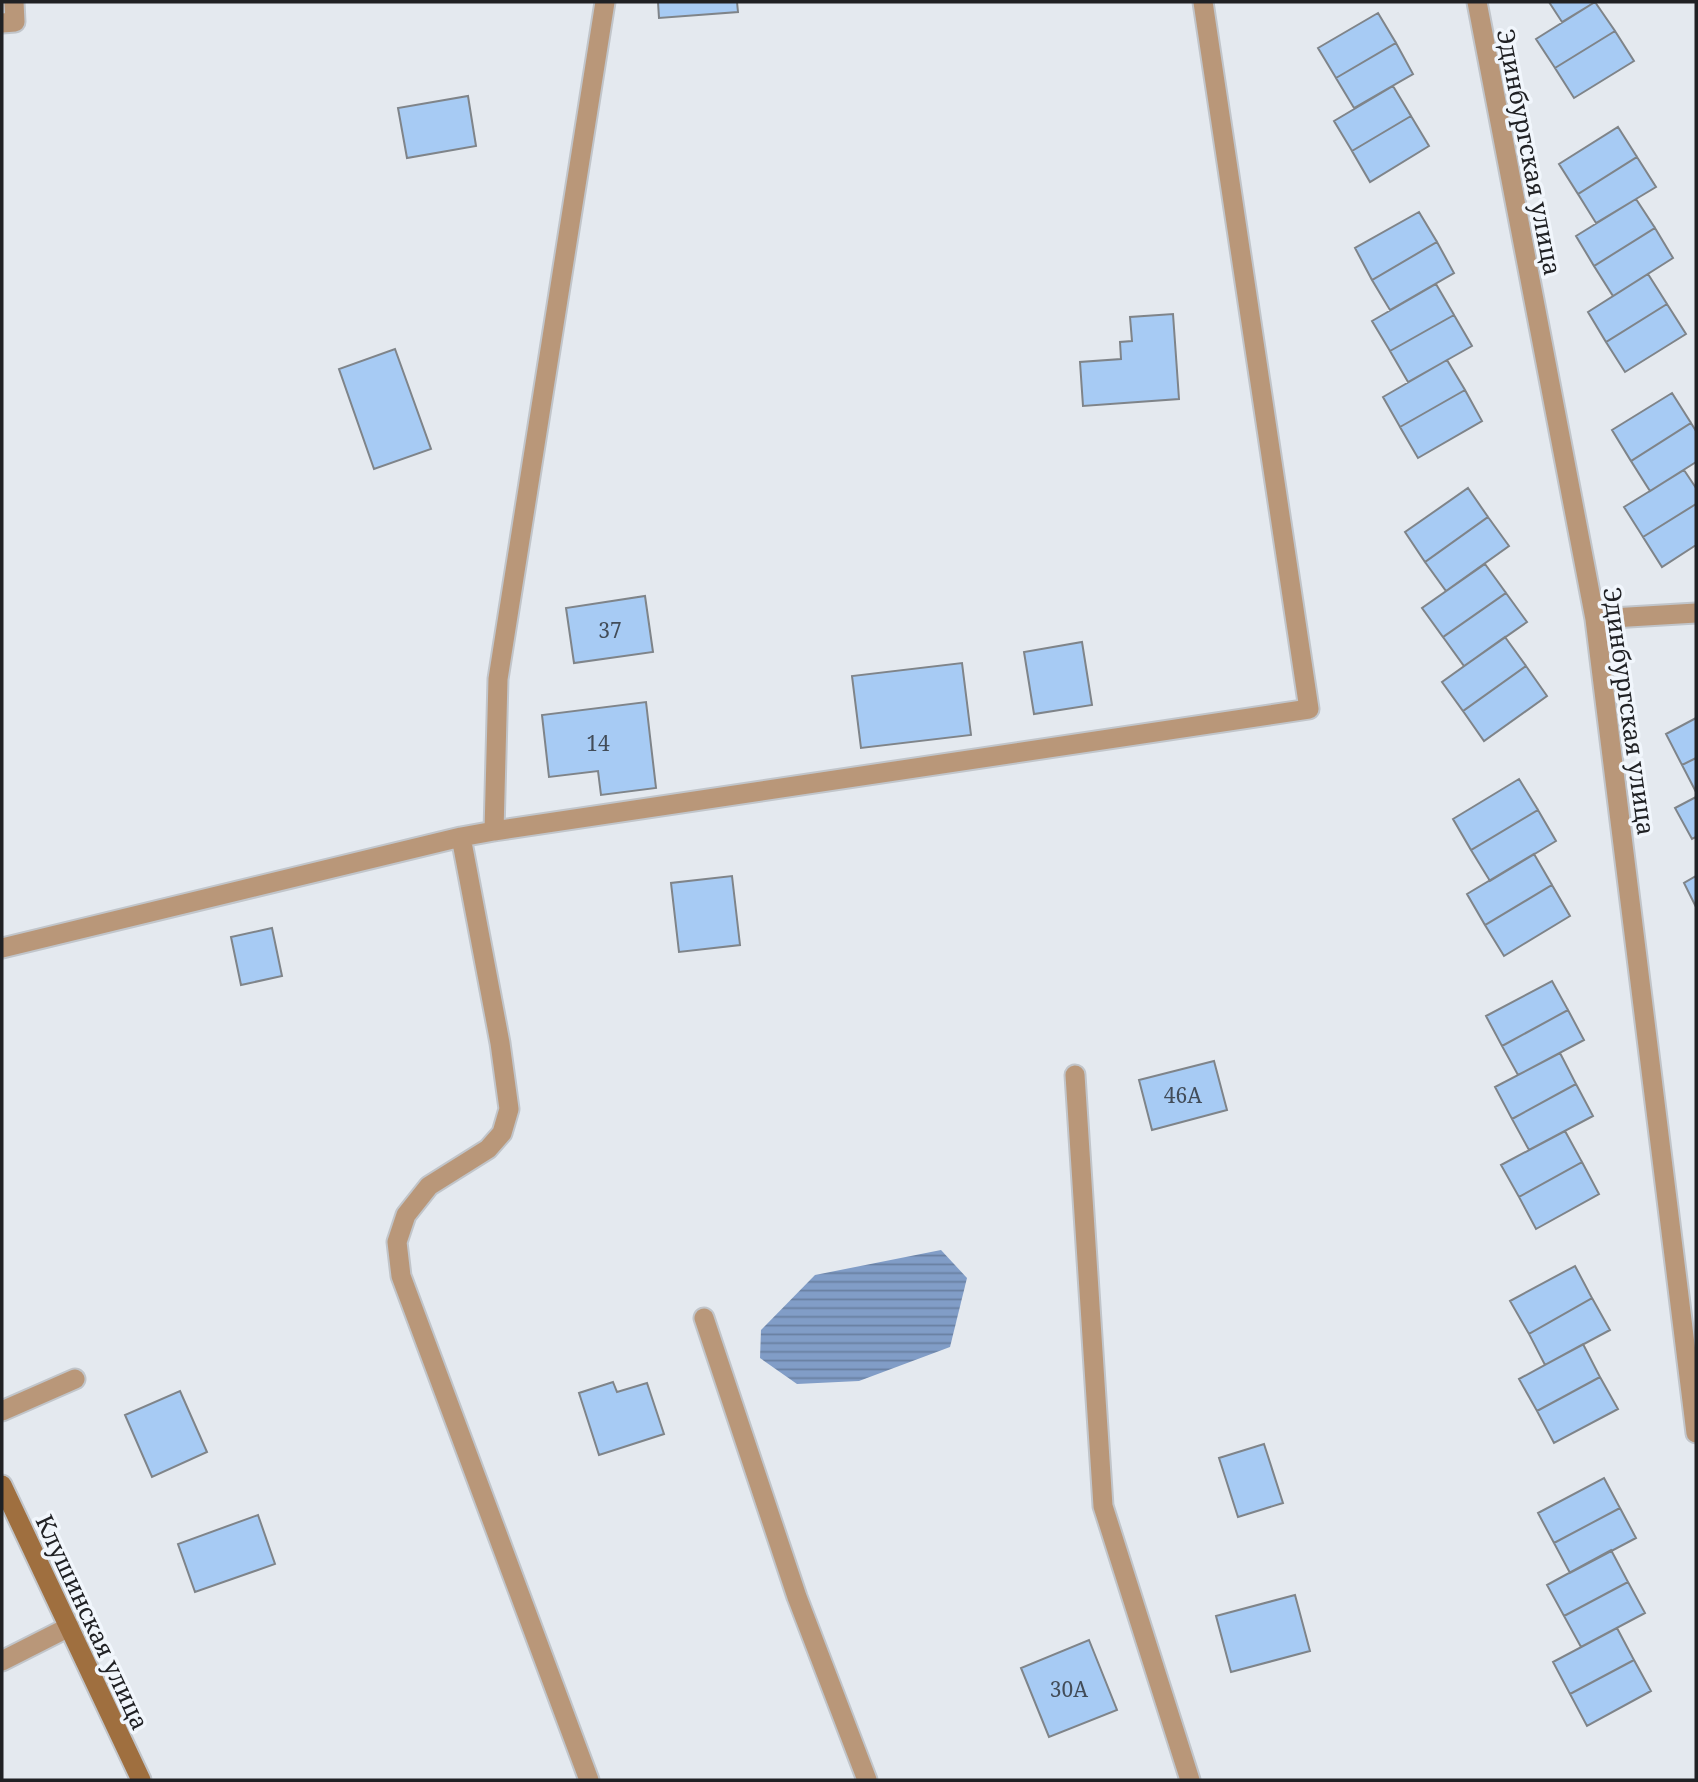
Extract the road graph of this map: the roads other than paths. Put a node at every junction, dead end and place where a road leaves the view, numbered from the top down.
1 (14, 2) edge
2 (605, 2) edge
3 (1203, 2) edge
4 (1477, 2) edge
5 (2, 23) edge
6 (1696, 613) edge
7 (1595, 618) junction
8 (494, 831) junction
9 (461, 837) junction
10 (2, 948) edge
11 (1075, 1075) dead end
12 (704, 1318) dead end
13 (75, 1380) dead end
14 (2, 1411) edge
15 (1696, 1433) edge
16 (2, 1485) edge
17 (69, 1627) junction
18 (2, 1661) edge
19 (141, 1780) edge
20 (589, 1780) edge
21 (867, 1780) edge
22 (1190, 1780) edge

1 - 5 street
2 - 8 street
3 - 8 street
4 - 7 street, Эдинбургская улица
6 - 7 street
7 - 15 street, Эдинбургская улица
8 - 9 street
9 - 10 street
9 - 20 street
11 - 22 street
12 - 21 street
13 - 14 street
16 - 17 main road, Клушинская улица
17 - 18 street
17 - 19 main road, Клушинская улица

